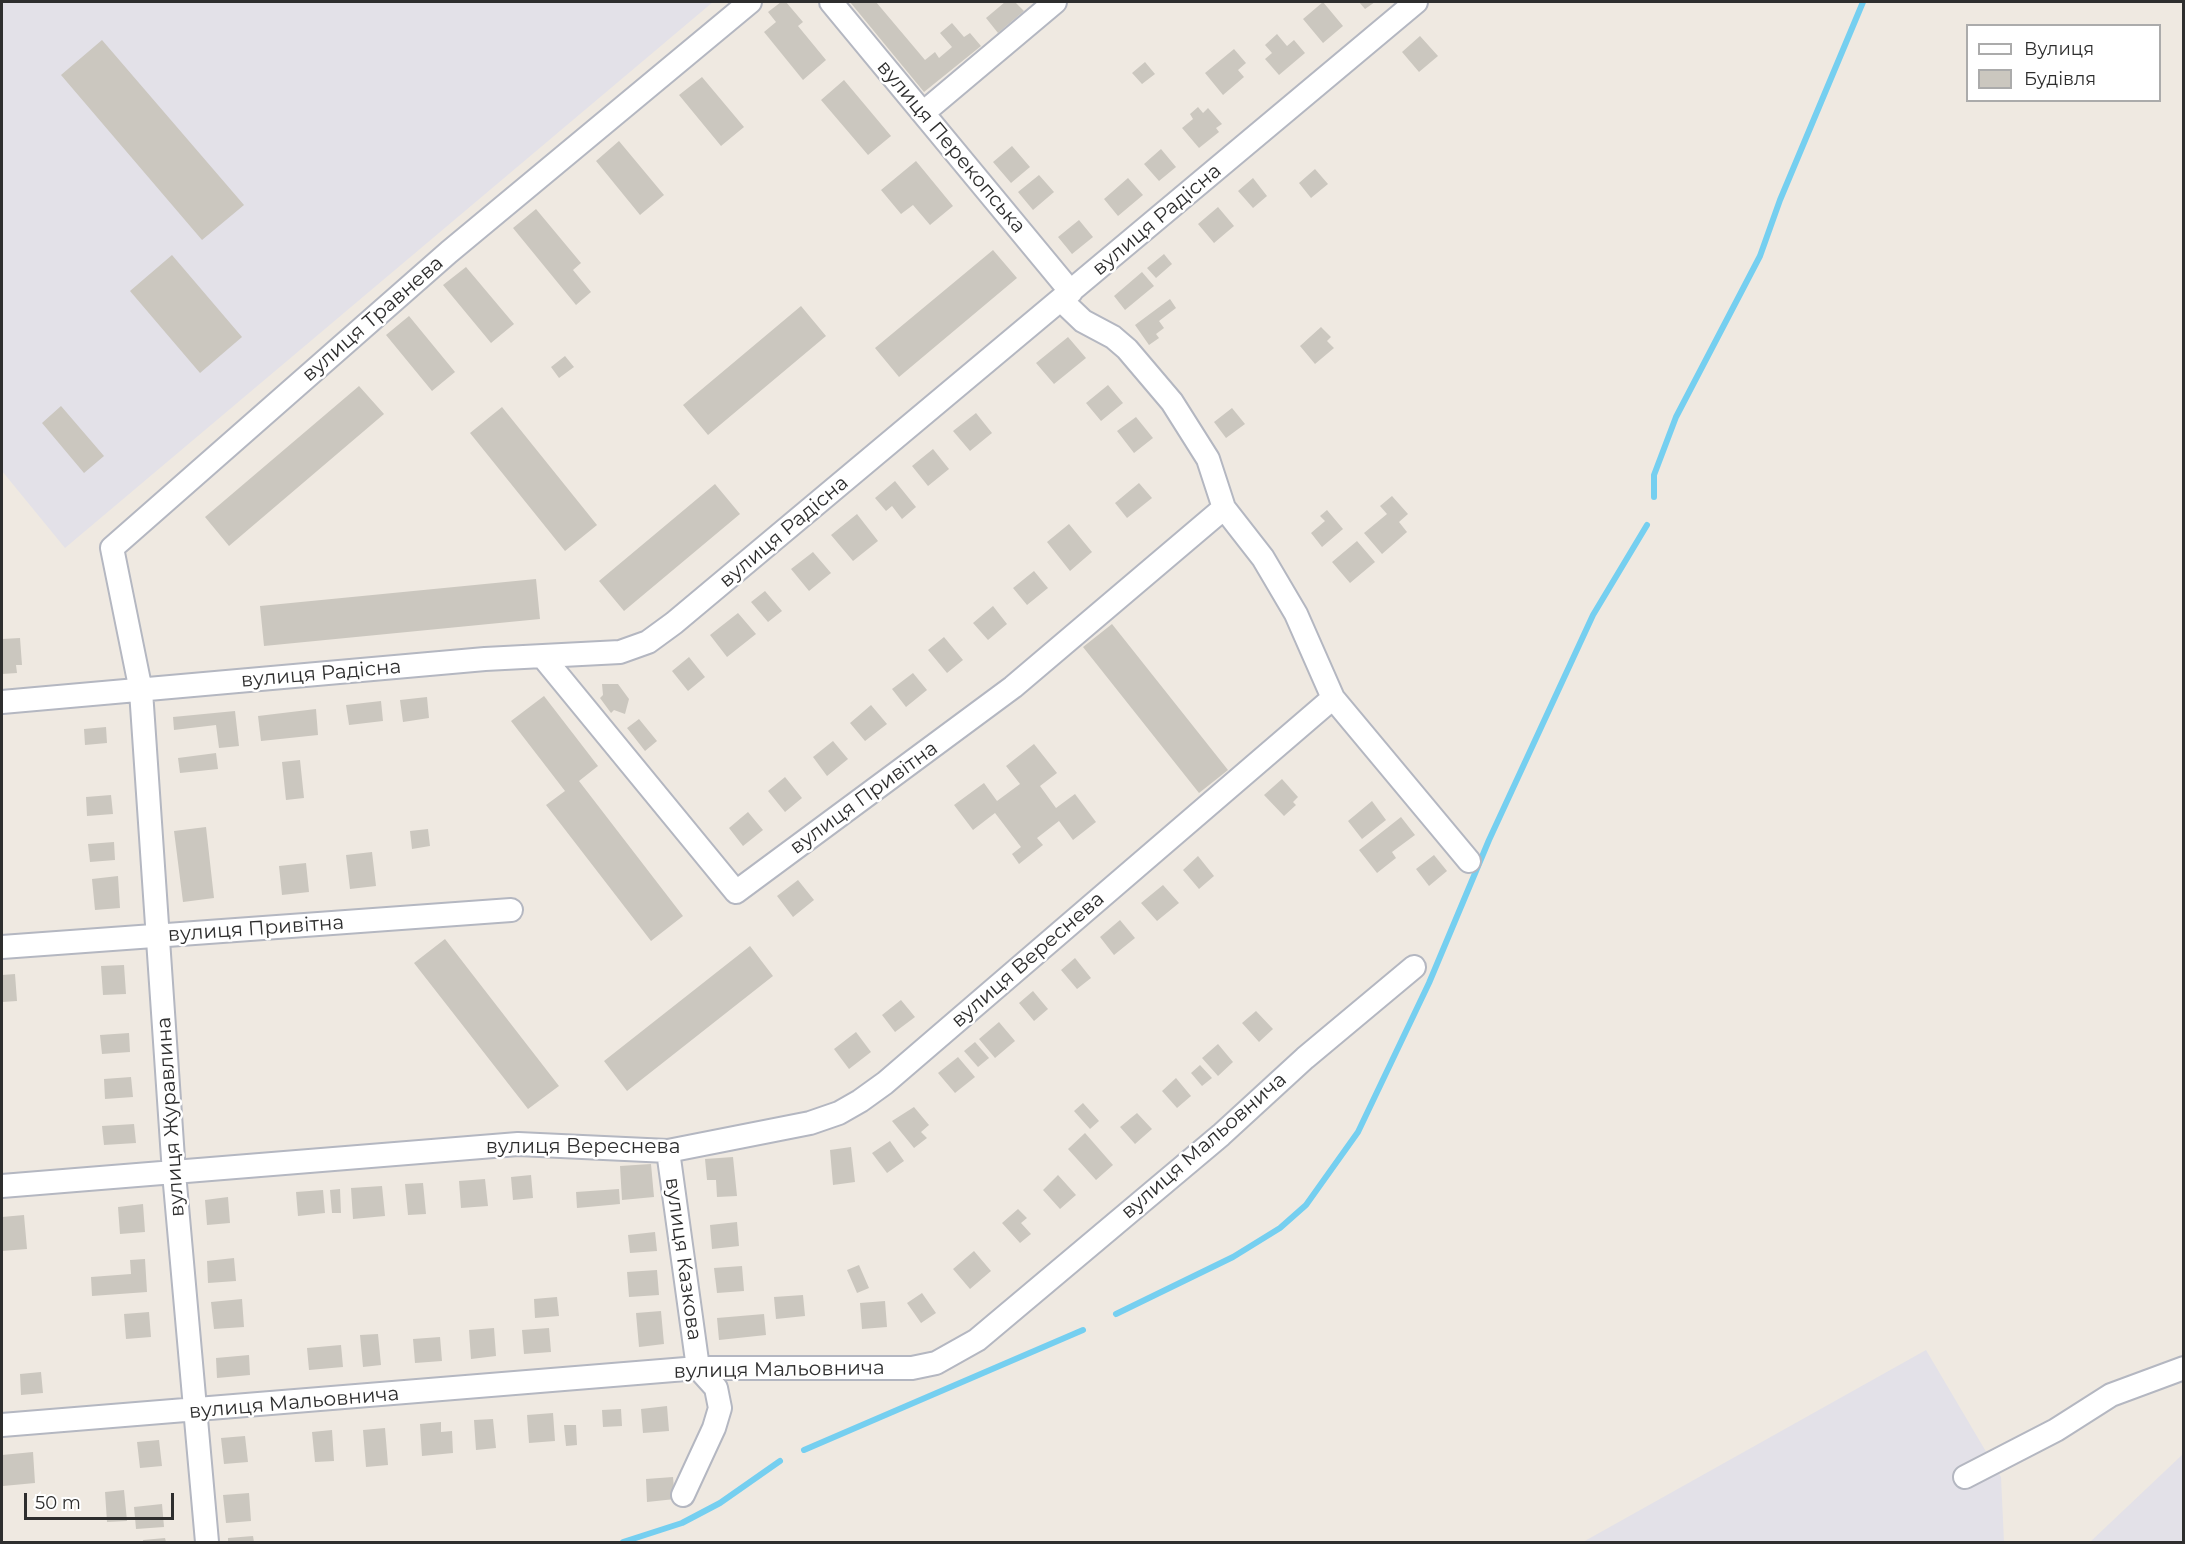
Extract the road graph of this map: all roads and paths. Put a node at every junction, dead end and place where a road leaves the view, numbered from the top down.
1 (750, 2) edge
2 (831, 2) edge
3 (1055, 2) edge
4 (1416, 2) edge
5 (923, 113) junction
6 (1066, 296) junction
7 (1224, 508) junction
8 (543, 657) junction
9 (141, 691) junction
10 (1333, 698) junction
11 (2, 702) edge
12 (1469, 861) dead end
13 (511, 910) dead end
14 (160, 937) junction
15 (2, 946) edge
16 (1414, 966) dead end
17 (668, 1151) junction
18 (174, 1173) junction
19 (2, 1186) edge
20 (698, 1368) junction
21 (2184, 1368) edge
22 (195, 1412) junction
23 (2, 1425) edge
24 (1965, 1477) dead end
25 (682, 1495) dead end
26 (207, 1542) edge

1 - 9 street, вулиця Травнева
2 - 5 street, вулиця Перекопська
3 - 5 street
4 - 6 street, вулиця Радісна
5 - 6 street, вулиця Перекопська
6 - 7 street, вулиця Перекопська
6 - 8 street, вулиця Радісна
7 - 8 street, вулиця Привітна
7 - 10 street, вулиця Перекопська
8 - 9 street, вулиця Радісна
9 - 11 street, вулиця Радісна
9 - 14 street, вулиця Журавлина
10 - 12 street, вулиця Перекопська
10 - 17 street, вулиця Вереснева
13 - 14 street, вулиця Привітна
14 - 15 street, вулиця Привітна
14 - 18 street, вулиця Журавлина
16 - 20 street, вулиця Мальовнича
17 - 18 street, вулиця Вереснева
17 - 20 street, вулиця Казкова
18 - 19 street, вулиця Вереснева
18 - 22 street, вулиця Журавлина
20 - 22 street, вулиця Мальовнича
20 - 25 street, вулиця Казкова
21 - 24 street
22 - 23 street, вулиця Мальовнича
22 - 26 street, вулиця Журавлина

